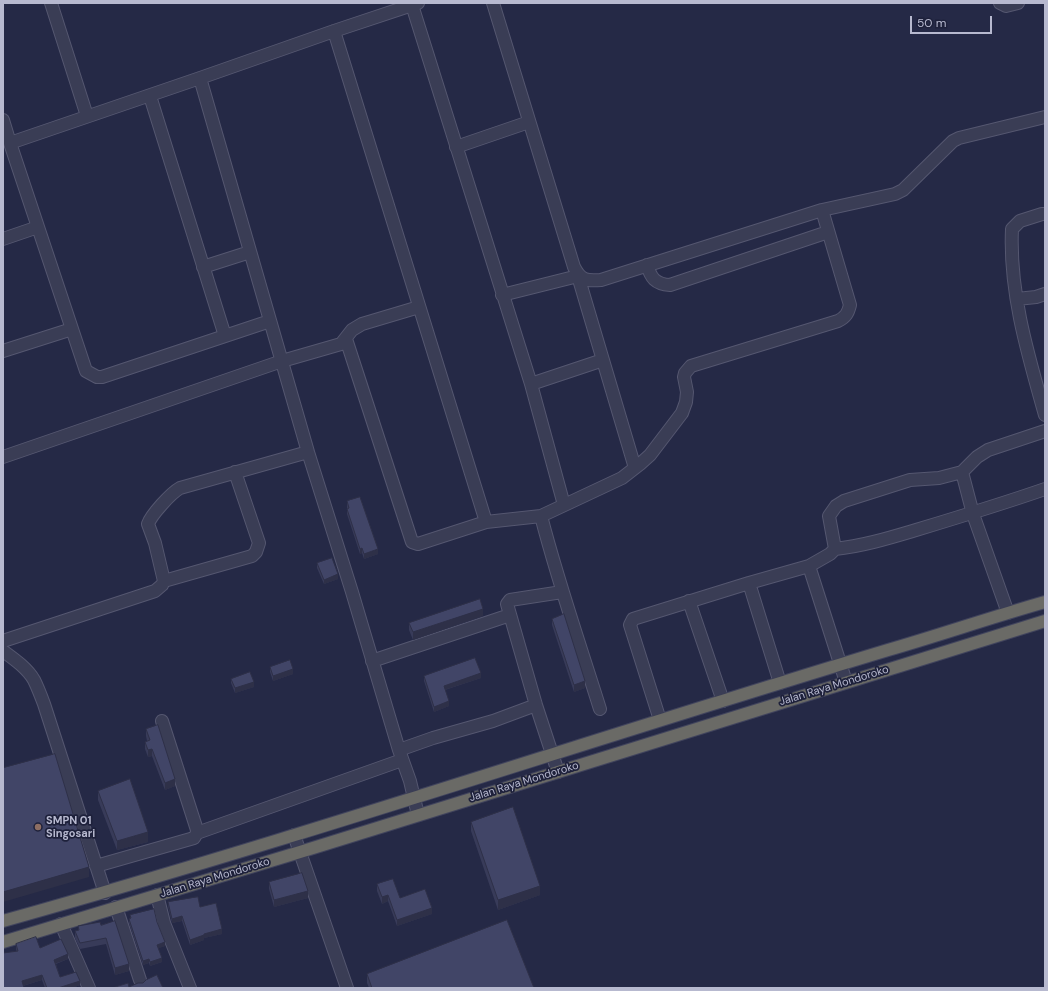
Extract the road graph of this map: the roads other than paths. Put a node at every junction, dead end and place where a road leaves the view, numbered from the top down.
1 (51, 3) edge
2 (493, 3) edge
3 (1000, 3) edge
4 (1018, 3) edge
5 (415, 4) edge
6 (334, 31) junction
7 (200, 78) junction
8 (150, 96) junction
9 (87, 116) junction
10 (1045, 117) edge
11 (3, 120) edge
12 (529, 122) junction
13 (10, 143) junction
14 (456, 147) junction
15 (822, 210) junction
16 (1045, 214) edge
17 (38, 227) junction
18 (828, 232) junction
19 (3, 238) edge
20 (250, 252) junction
21 (647, 265) junction
22 (203, 267) junction
23 (578, 276) junction
24 (1045, 294) edge
25 (502, 295) junction
26 (1017, 299) junction
27 (419, 307) junction
28 (270, 322) junction
29 (72, 329) junction
30 (225, 336) junction
31 (346, 340) junction
32 (3, 351) edge
33 (603, 360) junction
34 (282, 361) junction
35 (531, 384) junction
36 (1045, 415) edge
37 (1045, 431) edge
38 (308, 452) junction
39 (3, 457) edge
40 (635, 468) junction
41 (235, 472) junction
42 (962, 472) junction
43 (1045, 489) edge
44 (564, 505) junction
45 (973, 514) junction
46 (541, 516) junction
47 (486, 522) junction
48 (835, 549) junction
49 (809, 566) junction
50 (164, 581) junction
51 (749, 583) junction
52 (560, 587) junction
53 (689, 601) junction
54 (1045, 602) edge
55 (1026, 608) junction
56 (1008, 613) junction
57 (510, 615) junction
58 (1045, 621) edge
59 (1031, 625) junction
60 (3, 641) edge
61 (3, 651) edge
62 (372, 660) junction
63 (840, 664) junction
64 (846, 682) junction
65 (780, 683) junction
66 (723, 701) junction
67 (536, 705) junction
68 (600, 709) dead end
69 (660, 720) junction
70 (162, 722) dead end
71 (647, 724) junction
72 (653, 742) junction
73 (552, 754) junction
74 (400, 755) junction
75 (558, 772) junction
76 (414, 798) junction
77 (418, 815) junction
78 (197, 833) junction
79 (294, 835) junction
80 (300, 852) junction
81 (96, 866) junction
82 (104, 893) junction
83 (157, 895) junction
84 (116, 907) junction
85 (3, 921) edge
86 (61, 924) junction
87 (3, 942) edge
88 (140, 980) dead end
89 (89, 988) edge
90 (190, 988) edge
91 (347, 988) edge

1 - 9 street
2 - 12 street
3 - 4 street
5 - 6 street
5 - 14 street
6 - 7 street
6 - 27 street
7 - 8 street
7 - 20 street
8 - 9 street
8 - 22 street
9 - 13 street
10 - 15 street
11 - 13 street
12 - 14 street
12 - 23 street
13 - 17 street
14 - 25 street
15 - 18 street
15 - 21 street
16 - 26 street
17 - 19 street
17 - 29 street
18 - 21 street
18 - 40 street
20 - 22 street
20 - 28 street
21 - 23 street
22 - 30 street
23 - 25 street
23 - 33 street
24 - 26 street
25 - 35 street
26 - 36 street
27 - 31 street
27 - 47 street
28 - 30 street
28 - 34 street
29 - 30 street
29 - 32 street
31 - 34 street
31 - 47 street
33 - 35 street
33 - 40 street
34 - 38 street
34 - 39 street
35 - 44 street
37 - 42 street
38 - 41 street
38 - 62 street
40 - 44 street
41 - 50 street
41 - 50 street
42 - 45 street
42 - 48 street
43 - 45 street
44 - 46 street
45 - 48 street
45 - 56 street
46 - 47 street
46 - 52 street
48 - 49 street
49 - 51 street
49 - 63 street
50 - 60 street
51 - 53 street
51 - 65 street
52 - 57 street
52 - 68 street
53 - 66 street
53 - 69 street
54 - 55 highway, Jalan Raya Mondoroko
55 - 56 highway, Jalan Raya Mondoroko
55 - 59 highway
56 - 63 highway, Jalan Raya Mondoroko
57 - 62 street
57 - 67 street
58 - 59 highway, Jalan Raya Mondoroko
59 - 64 highway, Jalan Raya Mondoroko
61 - 81 street
62 - 74 street
63 - 64 street
63 - 65 highway, Jalan Raya Mondoroko
64 - 72 highway, Jalan Raya Mondoroko
65 - 66 highway, Jalan Raya Mondoroko
66 - 69 highway, Jalan Raya Mondoroko
67 - 73 street
67 - 74 street
69 - 71 highway, Jalan Raya Mondoroko
70 - 78 street
71 - 72 highway
71 - 73 highway, Jalan Raya Mondoroko
72 - 75 highway, Jalan Raya Mondoroko
73 - 75 street
73 - 76 highway, Jalan Raya Mondoroko
74 - 76 street
74 - 78 street
75 - 77 highway, Jalan Raya Mondoroko
76 - 77 street
76 - 79 highway, Jalan Raya Mondoroko
77 - 80 highway, Jalan Raya Mondoroko
78 - 81 street
79 - 80 street
79 - 82 highway, Jalan Raya Mondoroko
80 - 83 highway, Jalan Raya Mondoroko
80 - 91 street
81 - 82 street
82 - 85 highway, Jalan Raya Mondoroko
83 - 84 highway, Jalan Raya Mondoroko
83 - 90 street
84 - 86 highway, Jalan Raya Mondoroko
84 - 88 street
86 - 87 highway, Jalan Raya Mondoroko
86 - 89 street

